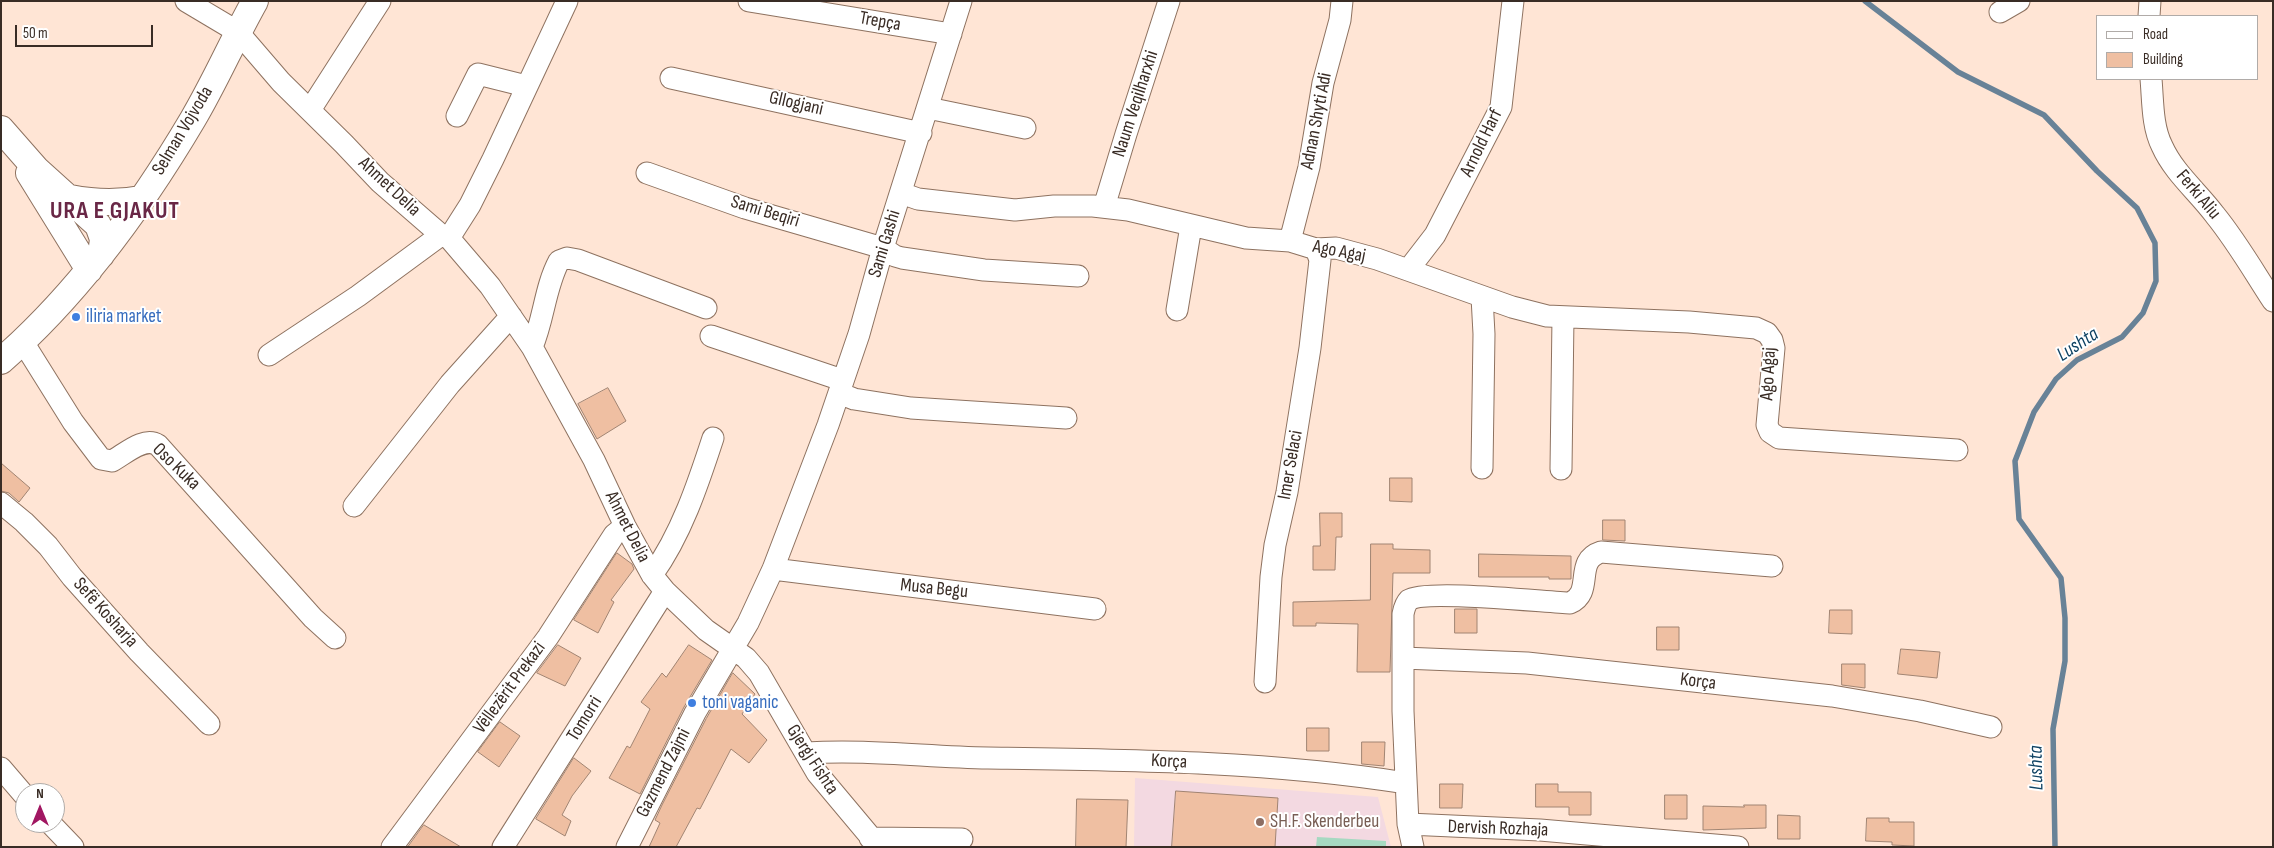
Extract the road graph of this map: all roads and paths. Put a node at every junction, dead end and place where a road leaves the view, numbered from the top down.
1 (186, 1) edge
2 (255, 1) edge
3 (380, 1) edge
4 (567, 1) edge
5 (749, 1) edge
6 (961, 1) edge
7 (1169, 1) edge
8 (1342, 1) edge
9 (1513, 1) edge
10 (2019, 1) edge
11 (2150, 1) edge
12 (2000, 12) dead end
13 (2149, 15) edge
14 (238, 32) junction
15 (950, 34) junction
16 (671, 78) dead end
17 (2151, 80) edge
18 (526, 86) junction
19 (928, 108) junction
20 (310, 110) junction
21 (457, 116) dead end
22 (1025, 128) dead end
23 (921, 133) junction
24 (6, 134) edge
25 (647, 174) dead end
26 (901, 193) junction
27 (70, 198) junction
28 (141, 199) junction
29 (1104, 207) junction
30 (1191, 226) junction
31 (445, 236) junction
32 (1290, 241) junction
33 (883, 248) junction
34 (1316, 249) junction
35 (95, 262) junction
36 (1408, 270) junction
37 (1078, 276) dead end
38 (1482, 297) junction
39 (2273, 301) edge
40 (706, 308) dead end
41 (1177, 310) dead end
42 (511, 316) junction
43 (1563, 317) junction
44 (711, 336) dead end
45 (23, 342) junction
46 (532, 347) junction
47 (269, 355) dead end
48 (1, 361) edge
49 (841, 386) junction
50 (1066, 418) dead end
51 (713, 438) dead end
52 (1957, 450) dead end
53 (1482, 468) dead end
54 (1561, 469) dead end
55 (1, 503) edge
56 (354, 506) dead end
57 (625, 526) junction
58 (1772, 566) dead end
59 (773, 570) junction
60 (658, 583) junction
61 (1094, 609) dead end
62 (334, 638) dead end
63 (732, 648) junction
64 (1403, 658) junction
65 (1265, 682) dead end
66 (209, 724) dead end
67 (1990, 727) dead end
68 (806, 753) junction
69 (1, 768) edge
70 (1406, 783) junction
71 (15, 784) edge
72 (1408, 824) junction
73 (60, 833) edge
74 (962, 839) dead end
75 (875, 842) edge
76 (73, 847) edge
77 (392, 847) edge
78 (503, 847) edge
79 (627, 847) edge
80 (1413, 847) edge
81 (1738, 847) edge

1 - 14 street, Ahmet Delia
2 - 14 main road, Selman Vojvoda
3 - 20 street
4 - 18 street
5 - 15 street, Trepça
6 - 15 street, Sami Gashi
7 - 29 street, Naum Veqilharxhi
8 - 32 street, Adnan Shyti Adi
9 - 36 street, Arnold Harf
10 - 12 street
11 - 13 street
14 - 20 street, Ahmet Delia
14 - 28 main road, Selman Vojvoda
15 - 19 street, Sami Gashi
16 - 23 street, Gllogjani
17 - 39 street, Ferki Aliu
18 - 21 street
18 - 31 street
19 - 22 street
19 - 23 street, Sami Gashi
20 - 31 street, Ahmet Delia
23 - 26 street, Sami Gashi
24 - 27 main road
24 - 35 main road
25 - 33 street, Sami Beqiri
26 - 29 street, Ago Agaj
26 - 33 street, Sami Gashi
27 - 28 main road
27 - 35 main road
28 - 35 main road, Selman Vojvoda
29 - 30 street, Ago Agaj
30 - 32 street, Ago Agaj
30 - 41 street
31 - 42 street, Ahmet Delia
31 - 47 street
32 - 34 street, Ago Agaj
33 - 37 street, Sami Beqiri
33 - 49 street, Sami Gashi
34 - 36 street, Ago Agaj
34 - 65 street, Imer Selaci
35 - 45 main road, Selman Vojvoda
36 - 38 street, Ago Agaj
38 - 43 street, Ago Agaj
38 - 53 street
40 - 46 street
42 - 46 street, Ahmet Delia
42 - 56 street
43 - 52 street, Ago Agaj
43 - 54 street
44 - 49 street
45 - 48 main road, Selman Vojvoda
45 - 62 street, Oso Kuka
46 - 57 street, Ahmet Delia
49 - 50 street
49 - 59 street, Sami Gashi
51 - 60 street, Ahmet Delia
55 - 66 street, Sefë Kosharja
57 - 60 street, Ahmet Delia
57 - 77 street, Vëllezërit Prekazi
58 - 64 street
59 - 61 street, Musa Begu
59 - 63 street, Sami Gashi
60 - 63 street, Ahmet Delia
60 - 78 street, Tomorri
63 - 68 street, Gjergj Fishta
63 - 79 street, Gazmend Zajmi
64 - 67 street, Korça
64 - 70 street
68 - 70 street, Korça
68 - 75 street, Gjergj Fishta
69 - 71 street
70 - 72 street
72 - 80 street
72 - 81 street, Dervish Rozhaja
73 - 76 street
74 - 75 street

